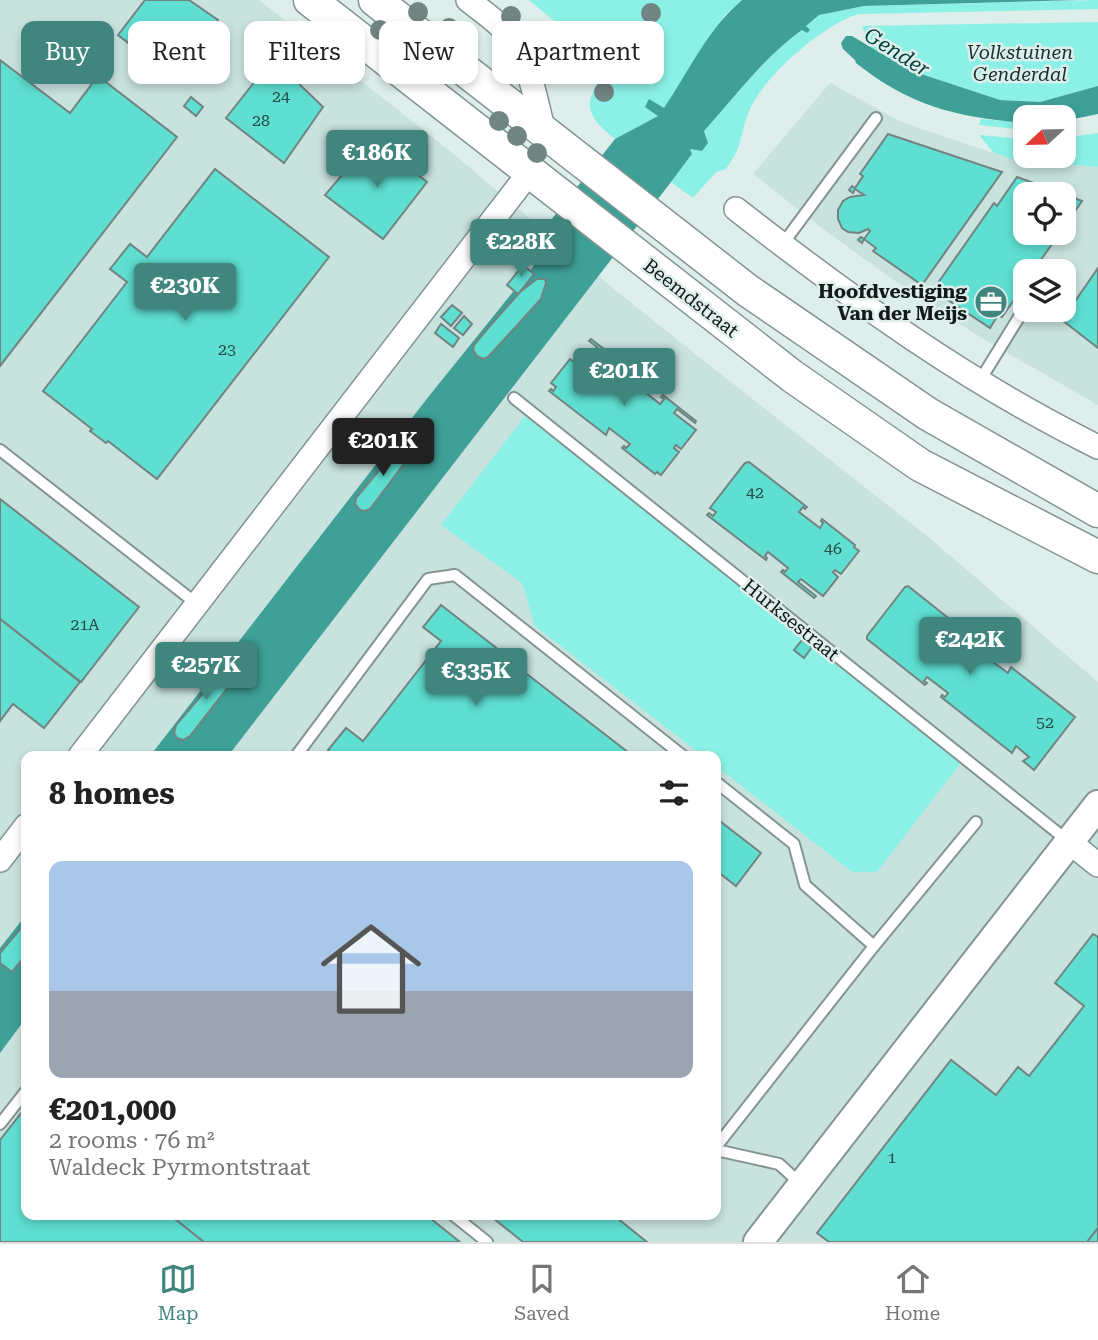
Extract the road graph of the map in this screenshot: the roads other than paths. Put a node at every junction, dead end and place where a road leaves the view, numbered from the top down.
1 (310, 0) edge
2 (375, 0) edge
3 (468, 0) edge
4 (876, 118) dead end
5 (544, 132) junction
6 (529, 173) junction
7 (736, 209) dead end
8 (782, 245) junction
9 (1016, 322) edge
10 (979, 382) junction
11 (514, 398) dead end
12 (1094, 442) edge
13 (0, 450) edge
14 (1098, 511) edge
15 (1098, 557) edge
16 (197, 604) junction
17 (84, 751) edge
18 (300, 751) edge
19 (677, 751) edge
20 (721, 786) edge
21 (1098, 805) edge
22 (976, 822) dead end
23 (21, 833) edge
24 (1068, 841) junction
25 (0, 860) edge
26 (1098, 865) edge
27 (874, 946) junction
28 (21, 1097) edge
29 (0, 1124) edge
30 (721, 1142) edge
31 (721, 1149) edge
32 (803, 1185) junction
33 (460, 1220) edge
34 (487, 1242) edge
35 (758, 1242) edge

1 - 6 main road, Beemdstraat
2 - 5 main road
3 - 5 street
4 - 8 lane
5 - 14 main road
6 - 15 main road, Beemdstraat
6 - 16 street
7 - 8 street
8 - 10 street
9 - 10 lane
10 - 12 street
11 - 24 lane, Hurksestraat
13 - 16 lane
16 - 17 street
18 - 19 lane
20 - 27 lane
21 - 24 street
22 - 27 lane
23 - 25 street
24 - 26 street
24 - 32 street
27 - 30 lane
28 - 29 lane
31 - 32 lane
32 - 35 street
33 - 34 lane

